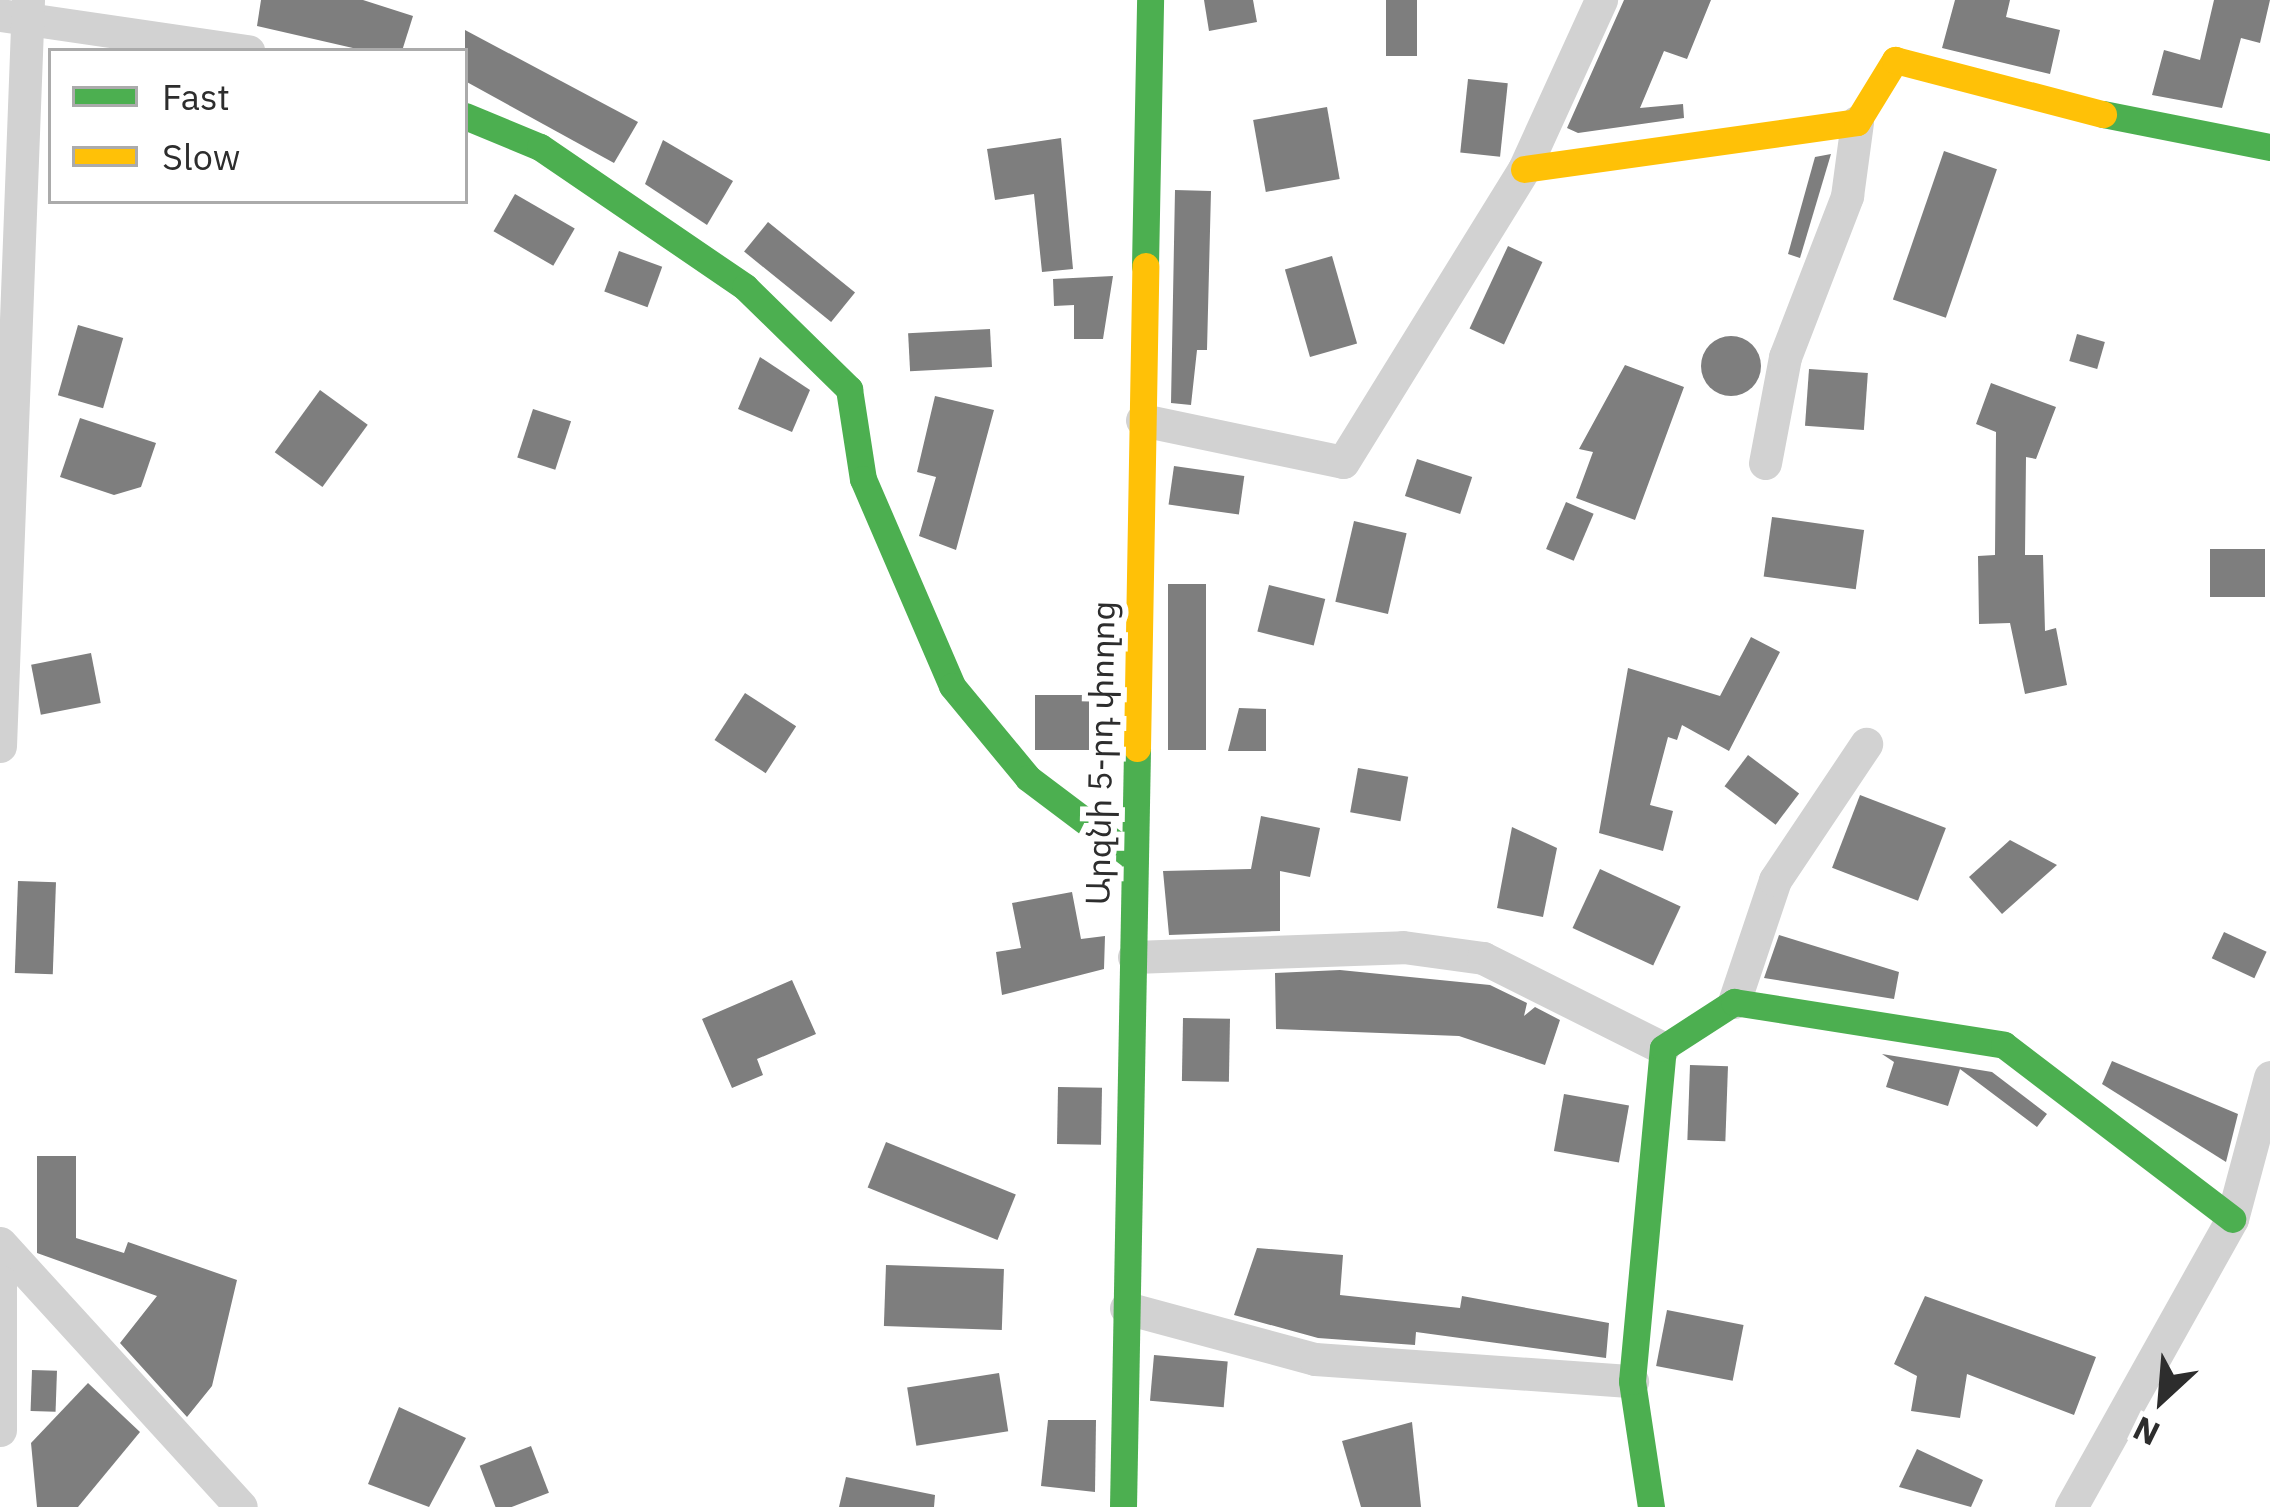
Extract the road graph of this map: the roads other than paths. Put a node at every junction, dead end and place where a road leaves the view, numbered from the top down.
1 (1150, 0) edge
2 (1601, 0) edge
3 (18, 10) edge
4 (231, 48) edge
5 (468, 117) edge
6 (1857, 122) junction
7 (2270, 147) edge
8 (1524, 169) junction
9 (1142, 420) junction
10 (1765, 464) dead end
11 (2, 520) edge
12 (1866, 744) dead end
13 (0, 746) edge
14 (1133, 857) junction
15 (1134, 957) junction
16 (1734, 1002) junction
17 (1663, 1048) junction
18 (2270, 1077) edge
19 (2231, 1220) junction
20 (0, 1244) edge
21 (0, 1281) edge
22 (1126, 1308) junction
23 (1632, 1381) junction
24 (0, 1430) edge
25 (241, 1507) edge
26 (1123, 1507) edge
27 (1651, 1507) edge
28 (2071, 1507) edge

1 - 9 street, Արզնի 5-րդ փողոց
2 - 8 street
3 - 4 street
3 - 11 street
5 - 14 street
6 - 7 street
6 - 8 street
6 - 10 street
8 - 9 street
9 - 14 street, Արզնի 5-րդ փողոց
11 - 13 street
12 - 16 street
14 - 15 street, Արզնի 5-րդ փողոց
15 - 17 street
15 - 22 street, Արզնի 5-րդ փողոց
16 - 17 street
16 - 19 street
17 - 23 street
18 - 19 street
19 - 28 street
20 - 25 street
21 - 24 street
22 - 23 street
22 - 26 street, Արզնի 5-րդ փողոց
23 - 27 street

